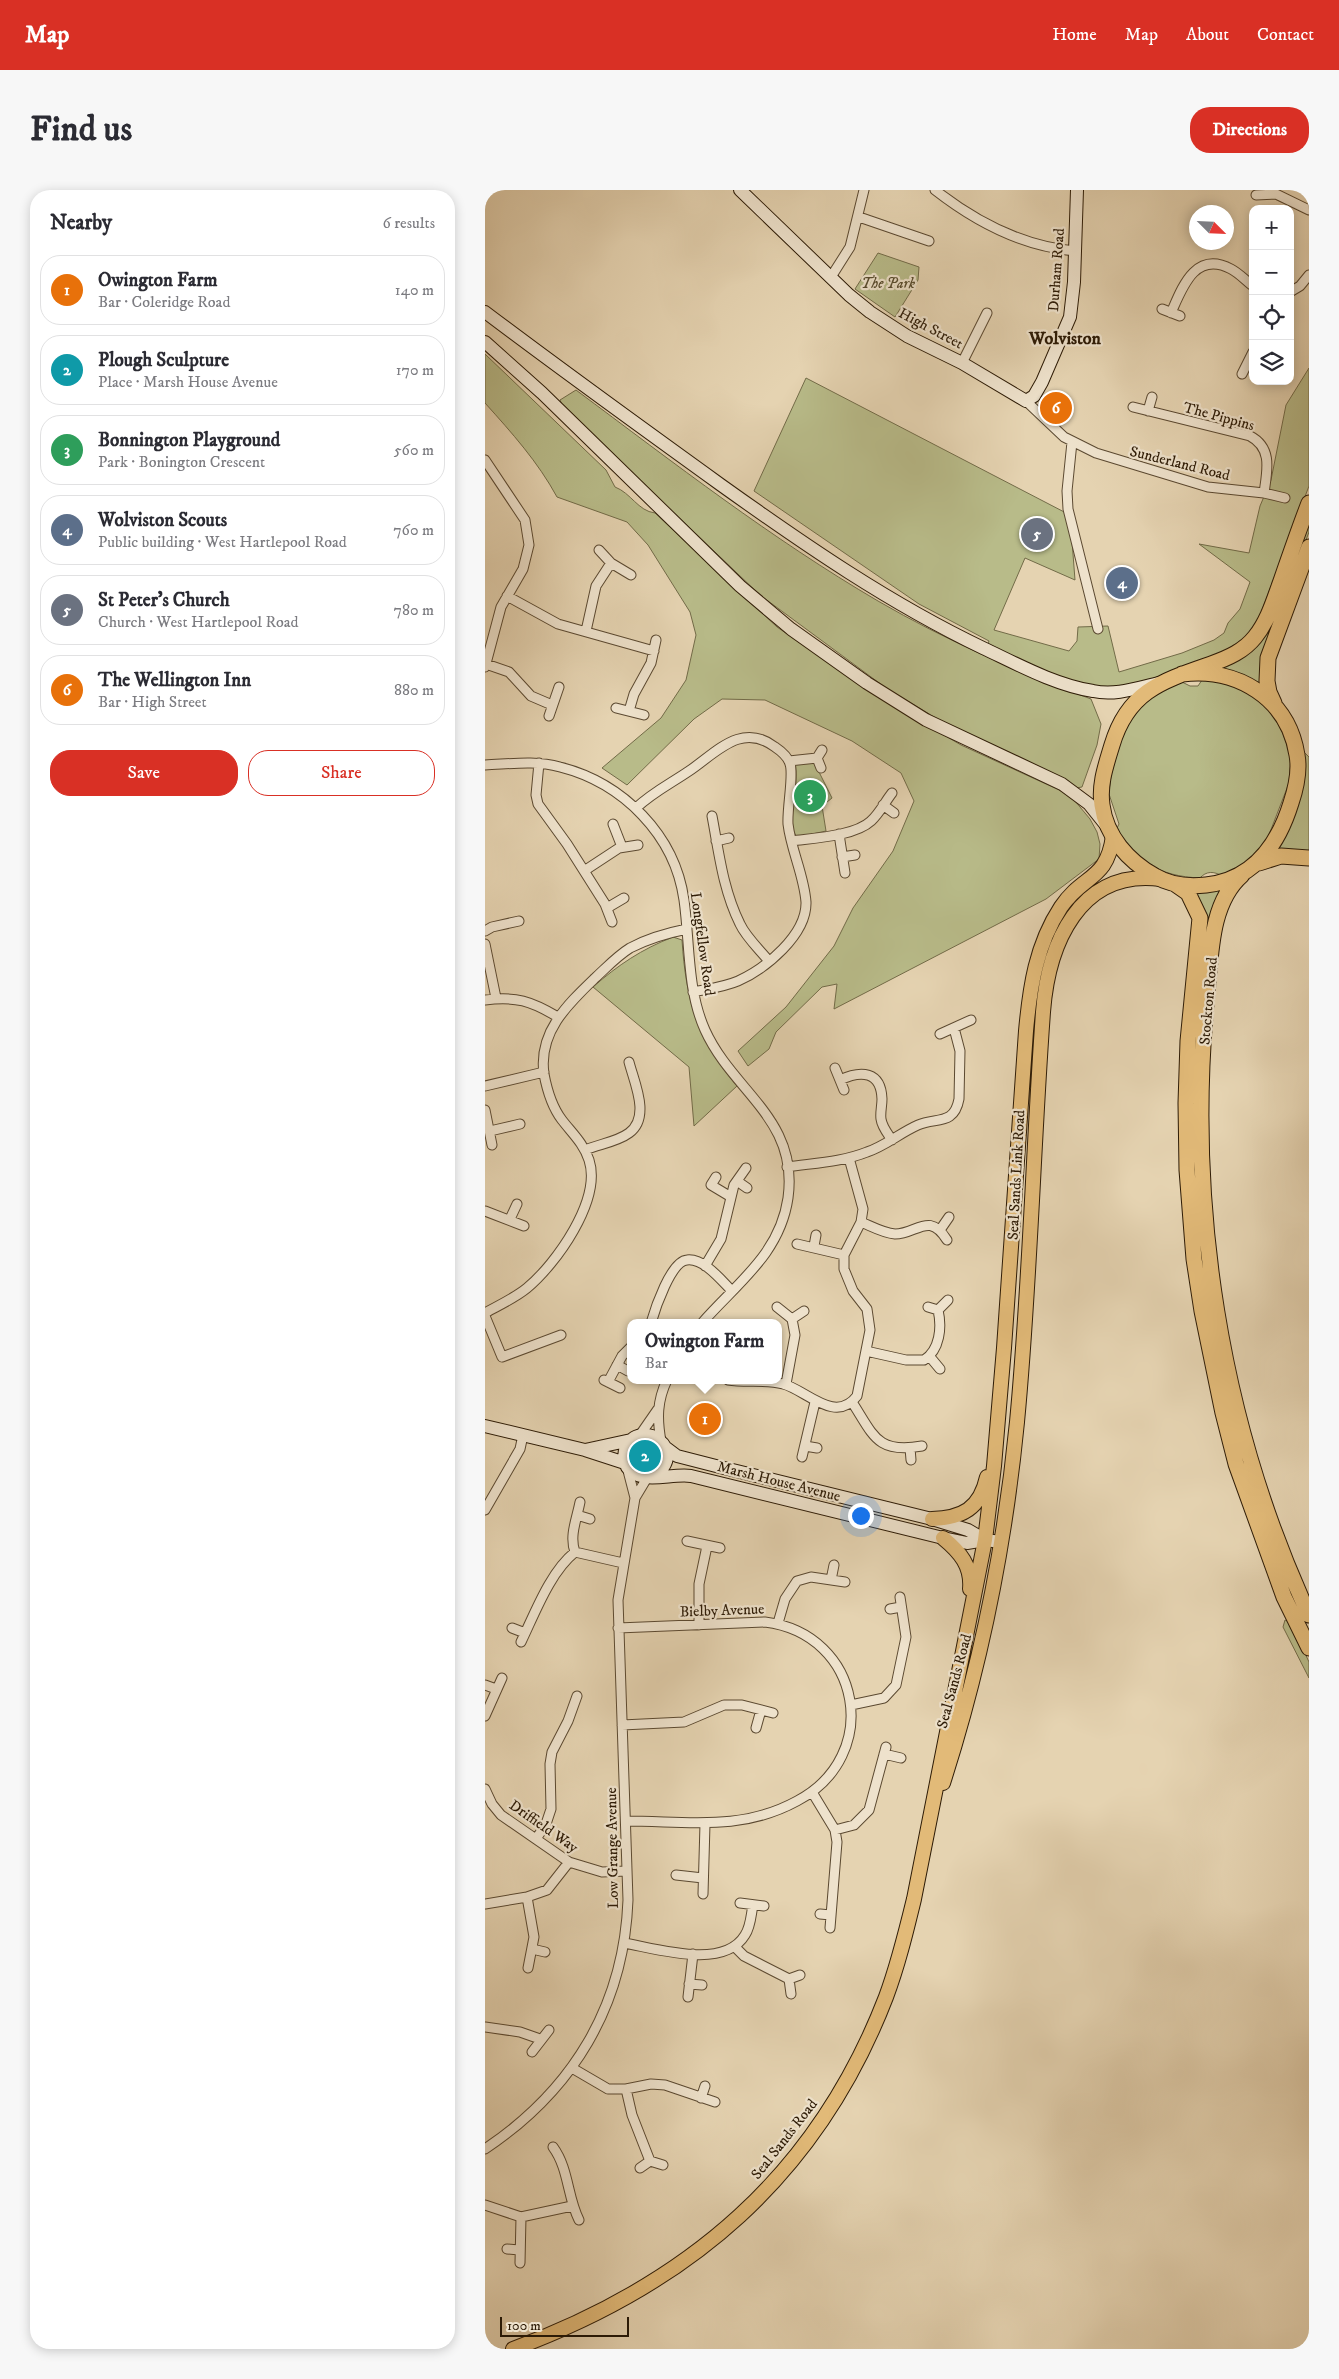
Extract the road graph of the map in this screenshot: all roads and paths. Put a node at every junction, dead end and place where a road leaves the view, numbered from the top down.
1 (740, 190) edge
2 (864, 190) edge
3 (935, 190) edge
4 (1077, 190) edge
5 (1256, 195) dead end
6 (1309, 210) edge
7 (859, 217) junction
8 (929, 241) dead end
9 (1076, 251) junction
10 (1309, 275) edge
11 (831, 278) junction
12 (1249, 283) edge
13 (1294, 290) edge
14 (1161, 309) dead end
15 (485, 312) edge
16 (987, 313) dead end
17 (1171, 313) junction
18 (1180, 316) dead end
19 (485, 342) edge
20 (962, 363) junction
21 (1249, 364) edge
22 (1242, 374) dead end
23 (1152, 398) dead end
24 (1026, 401) junction
25 (1133, 407) dead end
26 (1148, 411) junction
27 (1071, 442) junction
28 (486, 464) edge
29 (1264, 493) junction
30 (1285, 498) dead end
31 (1309, 503) edge
32 (1309, 547) edge
33 (599, 550) dead end
34 (611, 563) junction
35 (631, 576) dead end
36 (507, 596) junction
37 (1086, 623) dead end
38 (585, 631) junction
39 (656, 640) dead end
40 (654, 651) junction
41 (486, 665) edge
42 (1182, 674) junction
43 (1161, 682) junction
44 (559, 687) dead end
45 (553, 705) junction
46 (617, 708) dead end
47 (629, 711) junction
48 (645, 714) dead end
49 (1280, 714) junction
50 (549, 716) dead end
51 (822, 750) dead end
52 (817, 758) junction
53 (789, 761) junction
54 (539, 763) junction
55 (485, 765) edge
56 (821, 768) dead end
57 (892, 793) dead end
58 (883, 805) junction
59 (636, 808) junction
60 (894, 812) dead end
61 (712, 816) dead end
62 (613, 824) dead end
63 (1111, 833) junction
64 (839, 834) junction
65 (729, 838) dead end
66 (716, 841) junction
67 (792, 842) junction
68 (638, 845) dead end
69 (622, 847) junction
70 (855, 856) dead end
71 (843, 857) junction
72 (1309, 858) edge
73 (1252, 867) junction
74 (584, 871) junction
75 (845, 873) dead end
76 (1167, 881) junction
77 (624, 898) dead end
78 (607, 908) junction
79 (519, 921) dead end
80 (612, 922) dead end
81 (687, 929) junction
82 (485, 931) edge
83 (485, 944) edge
84 (768, 960) junction
85 (693, 992) junction
86 (496, 998) junction
87 (485, 1000) edge
88 (558, 1017) junction
89 (971, 1020) dead end
90 (954, 1028) junction
91 (940, 1034) dead end
92 (629, 1062) dead end
93 (835, 1068) dead end
94 (544, 1072) junction
95 (840, 1080) junction
96 (485, 1086) edge
97 (844, 1090) dead end
98 (485, 1110) edge
99 (520, 1124) dead end
100 (490, 1131) junction
101 (892, 1140) junction
102 (1192, 1140) junction
103 (492, 1145) dead end
104 (585, 1150) junction
105 (849, 1158) junction
106 (787, 1167) junction
107 (746, 1168) dead end
108 (716, 1177) dead end
109 (737, 1180) junction
110 (747, 1188) dead end
111 (731, 1197) junction
112 (517, 1204) dead end
113 (485, 1211) edge
114 (949, 1217) dead end
115 (510, 1219) junction
116 (861, 1222) junction
117 (523, 1226) dead end
118 (940, 1230) junction
119 (816, 1235) dead end
120 (947, 1240) dead end
121 (797, 1244) dead end
122 (814, 1246) junction
123 (843, 1255) junction
124 (705, 1266) junction
125 (732, 1290) junction
126 (948, 1300) dead end
127 (777, 1307) dead end
128 (928, 1307) dead end
129 (938, 1310) junction
130 (803, 1311) dead end
131 (485, 1315) edge
132 (652, 1319) edge
133 (706, 1319) edge
134 (792, 1319) junction
135 (561, 1335) dead end
136 (866, 1351) junction
137 (627, 1352) edge
138 (502, 1357) junction
139 (930, 1357) junction
140 (617, 1365) junction
141 (506, 1366) dead end
142 (940, 1369) dead end
143 (627, 1370) edge
144 (666, 1384) edge
145 (782, 1384) edge
146 (786, 1384) junction
147 (620, 1388) dead end
148 (815, 1402) junction
149 (852, 1402) junction
150 (658, 1409) junction
151 (485, 1426) edge
152 (996, 1428) junction
153 (523, 1435) junction
154 (636, 1438) junction
155 (663, 1444) junction
156 (805, 1446) junction
157 (923, 1446) dead end
158 (817, 1448) dead end
159 (910, 1448) junction
160 (585, 1450) junction
161 (802, 1456) dead end
162 (911, 1460) dead end
163 (626, 1465) junction
164 (650, 1477) junction
165 (635, 1498) junction
166 (579, 1502) dead end
167 (485, 1510) edge
168 (577, 1515) junction
169 (590, 1519) dead end
170 (932, 1519) junction
171 (943, 1538) junction
172 (985, 1540) junction
173 (687, 1541) dead end
174 (1001, 1542) junction
175 (707, 1546) junction
176 (720, 1548) dead end
177 (575, 1552) junction
178 (623, 1563) junction
179 (834, 1565) dead end
180 (831, 1580) junction
181 (845, 1582) dead end
182 (900, 1597) dead end
183 (901, 1608) junction
184 (890, 1609) dead end
185 (971, 1610) junction
186 (1309, 1615) edge
187 (778, 1623) junction
188 (699, 1624) junction
189 (512, 1628) dead end
190 (618, 1628) junction
191 (525, 1633) junction
192 (521, 1642) dead end
193 (1309, 1648) edge
194 (501, 1678) dead end
195 (485, 1685) edge
196 (496, 1689) junction
197 (577, 1696) dead end
198 (851, 1705) junction
199 (761, 1710) junction
200 (572, 1712) junction
201 (773, 1713) dead end
202 (485, 1716) edge
203 (582, 1716) dead end
204 (621, 1725) junction
205 (756, 1728) dead end
206 (901, 1758) dead end
207 (485, 1789) edge
208 (812, 1792) junction
209 (626, 1821) junction
210 (705, 1824) junction
211 (928, 1826) junction
212 (835, 1830) junction
213 (536, 1839) junction
214 (569, 1862) junction
215 (627, 1871) junction
216 (676, 1875) dead end
217 (703, 1878) junction
218 (703, 1894) dead end
219 (527, 1897) junction
220 (740, 1903) dead end
221 (485, 1904) edge
222 (753, 1905) junction
223 (764, 1906) dead end
224 (819, 1914) dead end
225 (831, 1915) junction
226 (830, 1928) dead end
227 (624, 1944) junction
228 (735, 1947) junction
229 (532, 1949) junction
230 (545, 1952) dead end
231 (693, 1954) junction
232 (528, 1968) dead end
233 (800, 1975) dead end
234 (789, 1980) junction
235 (689, 1984) junction
236 (702, 1985) dead end
237 (791, 1994) dead end
238 (688, 1997) dead end
239 (485, 2028) edge
240 (549, 2030) dead end
241 (541, 2038) junction
242 (532, 2052) dead end
243 (572, 2068) junction
244 (705, 2086) dead end
245 (626, 2089) junction
246 (701, 2098) junction
247 (715, 2102) dead end
248 (553, 2146) dead end
249 (485, 2149) edge
250 (650, 2161) junction
251 (663, 2165) dead end
252 (640, 2168) dead end
253 (485, 2205) edge
254 (572, 2206) junction
255 (521, 2217) junction
256 (579, 2220) dead end
257 (507, 2250) dead end
258 (519, 2250) junction
259 (520, 2263) dead end
260 (513, 2349) edge

1 - 11 street, High Street
2 - 7 street
3 - 9 street
4 - 9 street, Durham Road
5 - 6 street
7 - 8 street
7 - 11 street
9 - 24 street, Durham Road
10 - 13 street
11 - 20 street, High Street
12 - 17 street
14 - 17 street
15 - 43 street
16 - 20 street
17 - 18 street
19 - 63 street
20 - 24 street, High Street
21 - 22 street
23 - 26 street
24 - 27 street, High Street
25 - 26 street, The Pippins
26 - 29 street, The Pippins
27 - 29 street, Sunderland Road
27 - 37 street
28 - 36 street
29 - 30 street, Sunderland Road
31 - 42 highway, Stockton Road
32 - 49 highway
33 - 34 street
34 - 35 street
34 - 38 street
36 - 38 street
36 - 41 street
38 - 40 street
39 - 40 street
40 - 47 street
41 - 45 street
42 - 43 highway, Stockton Road
42 - 49 highway
43 - 63 highway, Stockton Road
44 - 45 street
45 - 50 street
46 - 47 street
47 - 48 street
49 - 73 highway, Stockton Road
51 - 52 street
52 - 53 street
52 - 56 street
53 - 59 street
53 - 67 street
54 - 55 street, Longfellow Road
54 - 59 street, Longfellow Road
54 - 74 street
57 - 58 street
58 - 60 street
58 - 64 street
59 - 81 street, Longfellow Road
61 - 66 street
62 - 69 street
63 - 76 highway, Stockton Road
63 - 152 main road, Seal Sands Link Road
64 - 67 street
64 - 71 street
65 - 66 street
66 - 84 street
67 - 84 street
68 - 69 street
69 - 74 street
70 - 71 street
71 - 75 street
72 - 73 highway
73 - 76 highway
73 - 102 highway, Stockton Road
74 - 78 street
76 - 102 highway, Stockton Road
76 - 174 main road, Seal Sands Link Road
77 - 78 street
78 - 80 street
79 - 82 street
81 - 85 street, Longfellow Road
81 - 88 street
83 - 86 street
84 - 85 street
85 - 106 street, Longfellow Road
86 - 87 street
86 - 88 street
88 - 94 street
89 - 90 street
90 - 91 street
90 - 101 street
92 - 104 street
93 - 95 street
94 - 96 street
94 - 104 street
95 - 97 street
95 - 101 street
98 - 100 street
99 - 100 street
100 - 103 street
101 - 105 street
102 - 186 highway
102 - 193 highway
104 - 131 street
105 - 106 street
105 - 116 street
106 - 125 street, Longfellow Road
107 - 109 street
108 - 111 street
109 - 110 street
109 - 111 street
111 - 124 street
112 - 115 street
113 - 115 street
114 - 118 street
115 - 117 street
116 - 118 street
116 - 123 street
118 - 120 street
119 - 122 street
121 - 122 street
122 - 123 street
123 - 136 street
124 - 125 street
124 - 132 street
125 - 133 street, Longfellow Road
126 - 129 street
127 - 134 street
128 - 129 street
129 - 139 street
130 - 134 street
131 - 138 street
134 - 146 street
135 - 138 street
136 - 139 street
136 - 149 street
137 - 140 street
138 - 141 street
139 - 142 street
140 - 143 street
140 - 147 street
144 - 150 street
145 - 146 street
146 - 148 street
148 - 149 street
148 - 156 street
149 - 159 street
150 - 154 street
150 - 155 street
151 - 153 street, Marsh House Avenue
152 - 170 main road
152 - 172 main road, Seal Sands Link Road
153 - 160 street, Marsh House Avenue
153 - 167 street
154 - 155 street, Marsh House Avenue
154 - 160 street, Marsh House Avenue
154 - 163 street
155 - 164 street
155 - 170 street, Marsh House Avenue
156 - 158 street
156 - 161 street
157 - 159 street
159 - 162 street
160 - 163 street, Marsh House Avenue
163 - 164 street, Marsh House Avenue
163 - 165 street, Low Grange Avenue
164 - 165 street, Low Grange Avenue
164 - 171 street, Marsh House Avenue
165 - 178 street, Low Grange Avenue
166 - 168 street
168 - 169 street
168 - 177 street
170 - 172 street, Marsh House Avenue
171 - 172 street, Marsh House Avenue
171 - 185 main road
172 - 174 street, Marsh House Avenue
172 - 185 main road, Seal Sands Road
173 - 175 street
174 - 211 main road, Seal Sands Road
175 - 176 street
175 - 188 street
177 - 178 street
177 - 191 street
178 - 190 street, Low Grange Avenue
179 - 180 street
180 - 181 street
180 - 187 street
182 - 183 street
183 - 184 street
183 - 198 street
185 - 211 main road, Seal Sands Road
187 - 188 street, Bielby Avenue
187 - 198 street, Bielby Avenue
188 - 190 street, Bielby Avenue
189 - 191 street
190 - 204 street, Low Grange Avenue
191 - 192 street
194 - 196 street
195 - 196 street
196 - 202 street
197 - 200 street
198 - 208 street, Bielby Avenue
199 - 201 street
199 - 204 street
199 - 205 street
200 - 203 street
200 - 213 street
204 - 209 street, Low Grange Avenue
206 - 212 street
207 - 213 street, Driffield Way
208 - 210 street, Bielby Avenue
208 - 212 street
209 - 210 street, Bielby Avenue
209 - 215 street, Low Grange Avenue
210 - 217 street
211 - 260 main road, Seal Sands Road
212 - 225 street
213 - 214 street, Driffield Way
214 - 215 street, Driffield Way
214 - 219 street
215 - 227 street, Low Grange Avenue
216 - 217 street
217 - 218 street
219 - 221 street
219 - 229 street
220 - 222 street
222 - 223 street
222 - 228 street
224 - 225 street
225 - 226 street
227 - 231 street
227 - 243 street, Low Grange Avenue
228 - 231 street
228 - 234 street
229 - 230 street
229 - 232 street
231 - 235 street
233 - 234 street
234 - 237 street
235 - 236 street
235 - 238 street
239 - 241 street
240 - 241 street
241 - 242 street
243 - 245 street
243 - 249 street, Low Grange Avenue
244 - 246 street
245 - 246 street
245 - 250 street
246 - 247 street
248 - 254 street
250 - 251 street
250 - 252 street
253 - 255 street
254 - 255 street
254 - 256 street
255 - 258 street
257 - 258 street
258 - 259 street

